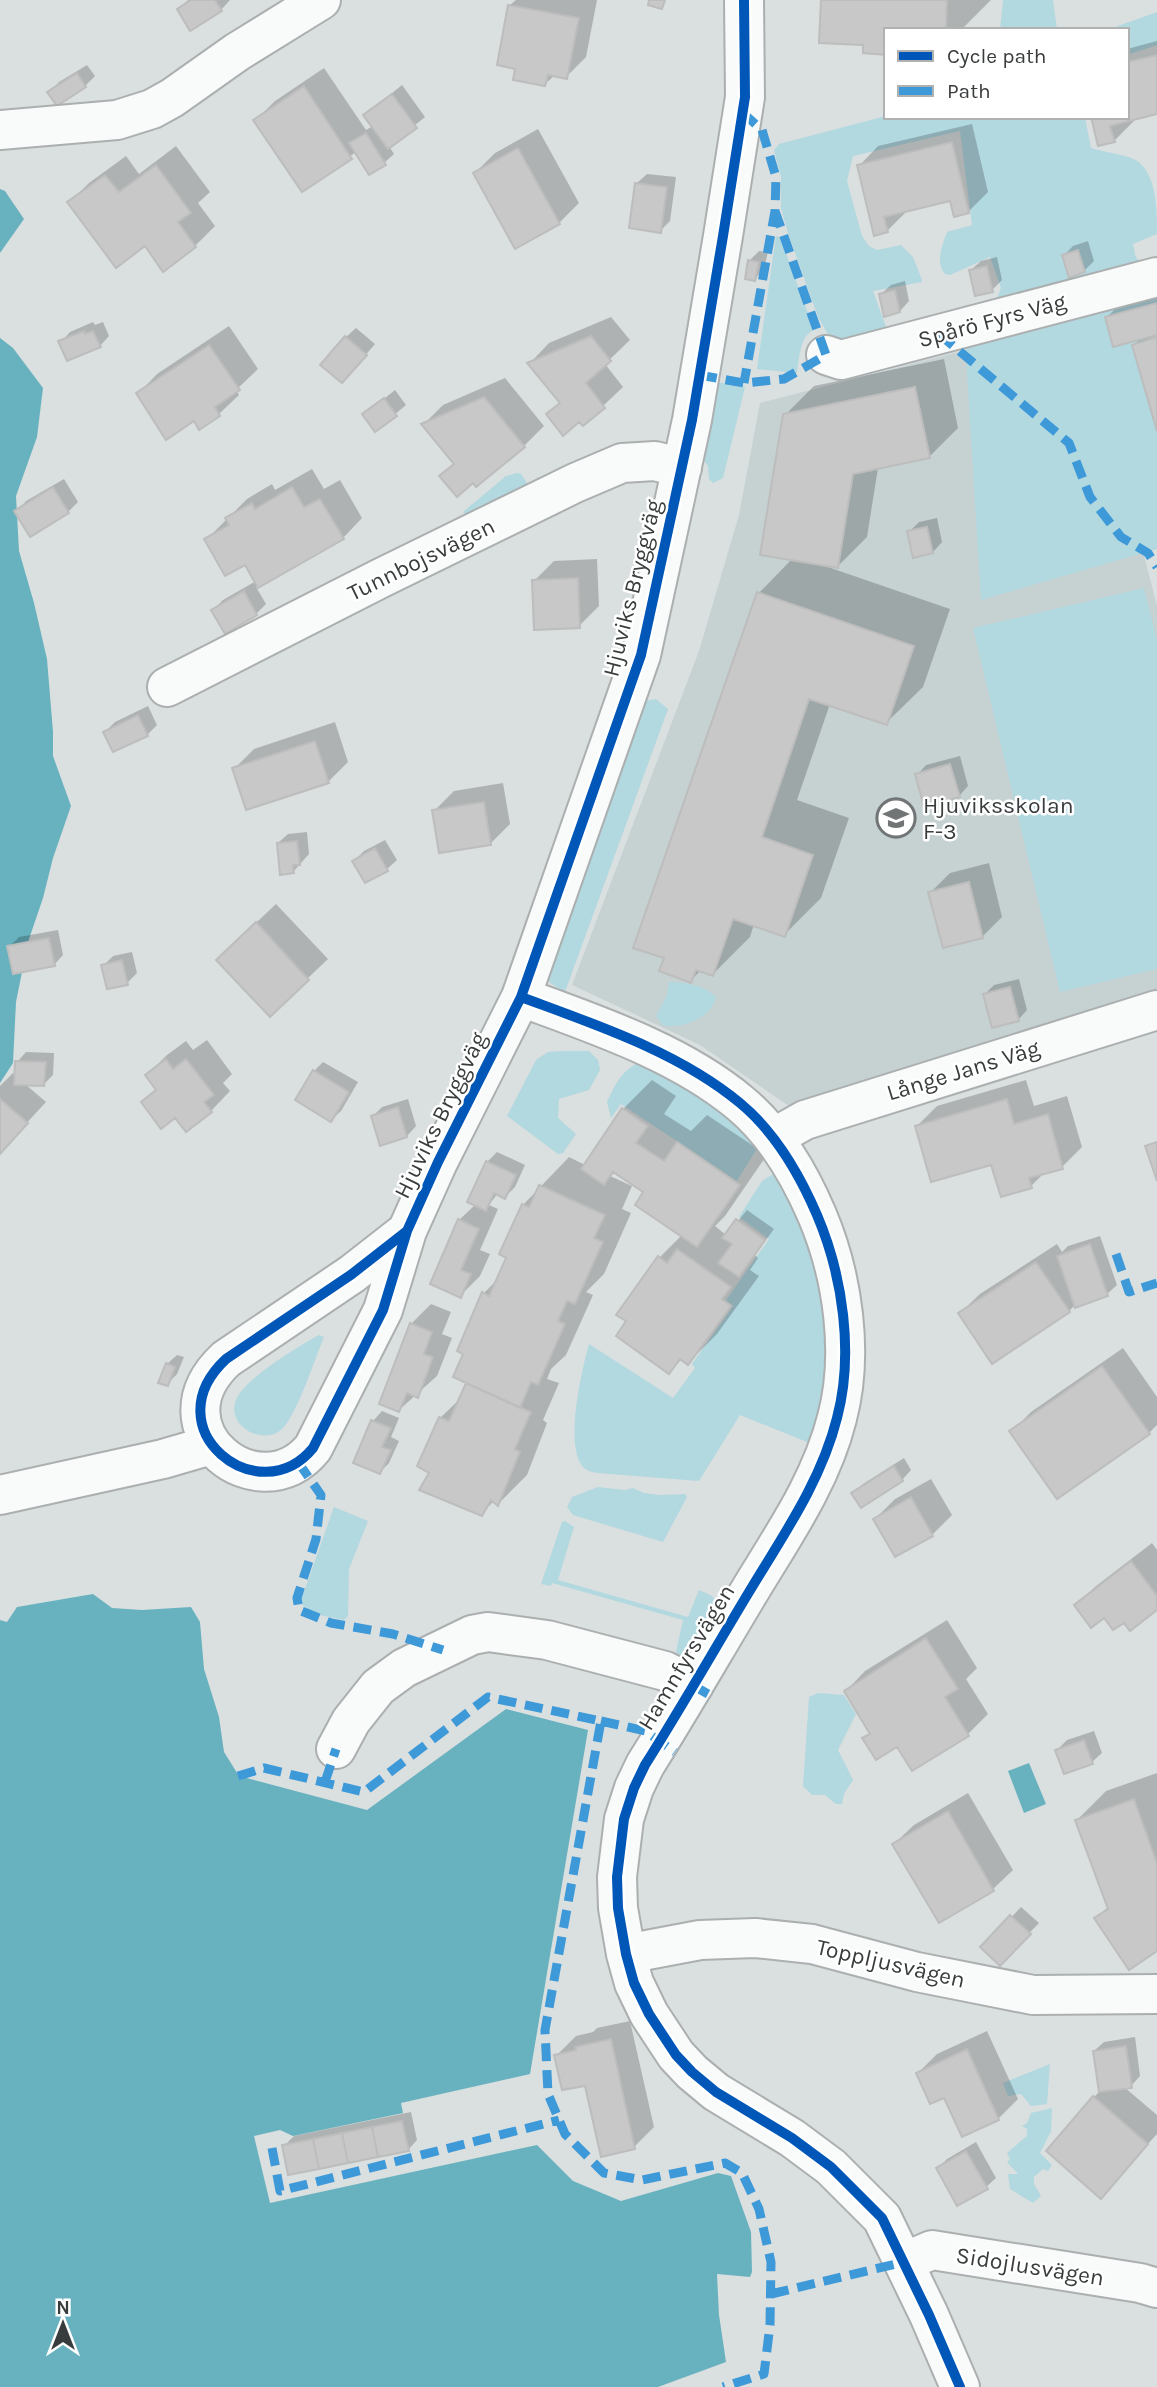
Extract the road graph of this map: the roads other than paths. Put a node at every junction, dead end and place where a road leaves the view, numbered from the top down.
1 (321, 0) edge
2 (744, 0) edge
3 (0, 130) edge
4 (1157, 277) edge
5 (826, 355) dead end
6 (682, 468) junction
7 (167, 687) dead end
8 (521, 997) junction
9 (1157, 1010) edge
10 (773, 1139) junction
11 (407, 1231) junction
12 (211, 1445) junction
13 (0, 1495) edge
14 (694, 1685) junction
15 (336, 1749) dead end
16 (626, 1954) junction
17 (1157, 1994) edge
18 (904, 2262) junction
19 (1157, 2288) edge
20 (960, 2387) edge

1 - 3 street
2 - 6 street, Hjuviks Bryggväg
4 - 5 street, Spårö Fyrs Väg
6 - 7 street, Tunnbojsvägen
6 - 8 street, Hjuviks Bryggväg
8 - 10 street, Hamnfyrsvägen
8 - 11 street, Hjuviks Bryggväg
9 - 10 street, Långe Jans Väg
10 - 14 street, Hamnfyrsvägen
11 - 12 street, Hjuviks Bryggväg
11 - 12 street, Hjuviks Bryggväg
12 - 13 street
14 - 15 street
14 - 16 street, Hamnfyrsvägen
16 - 17 street, Toppljusvägen
16 - 18 street, Hamnfyrsvägen
18 - 19 street, Sidojlusvägen
18 - 20 street, Hamnfyrsvägen

